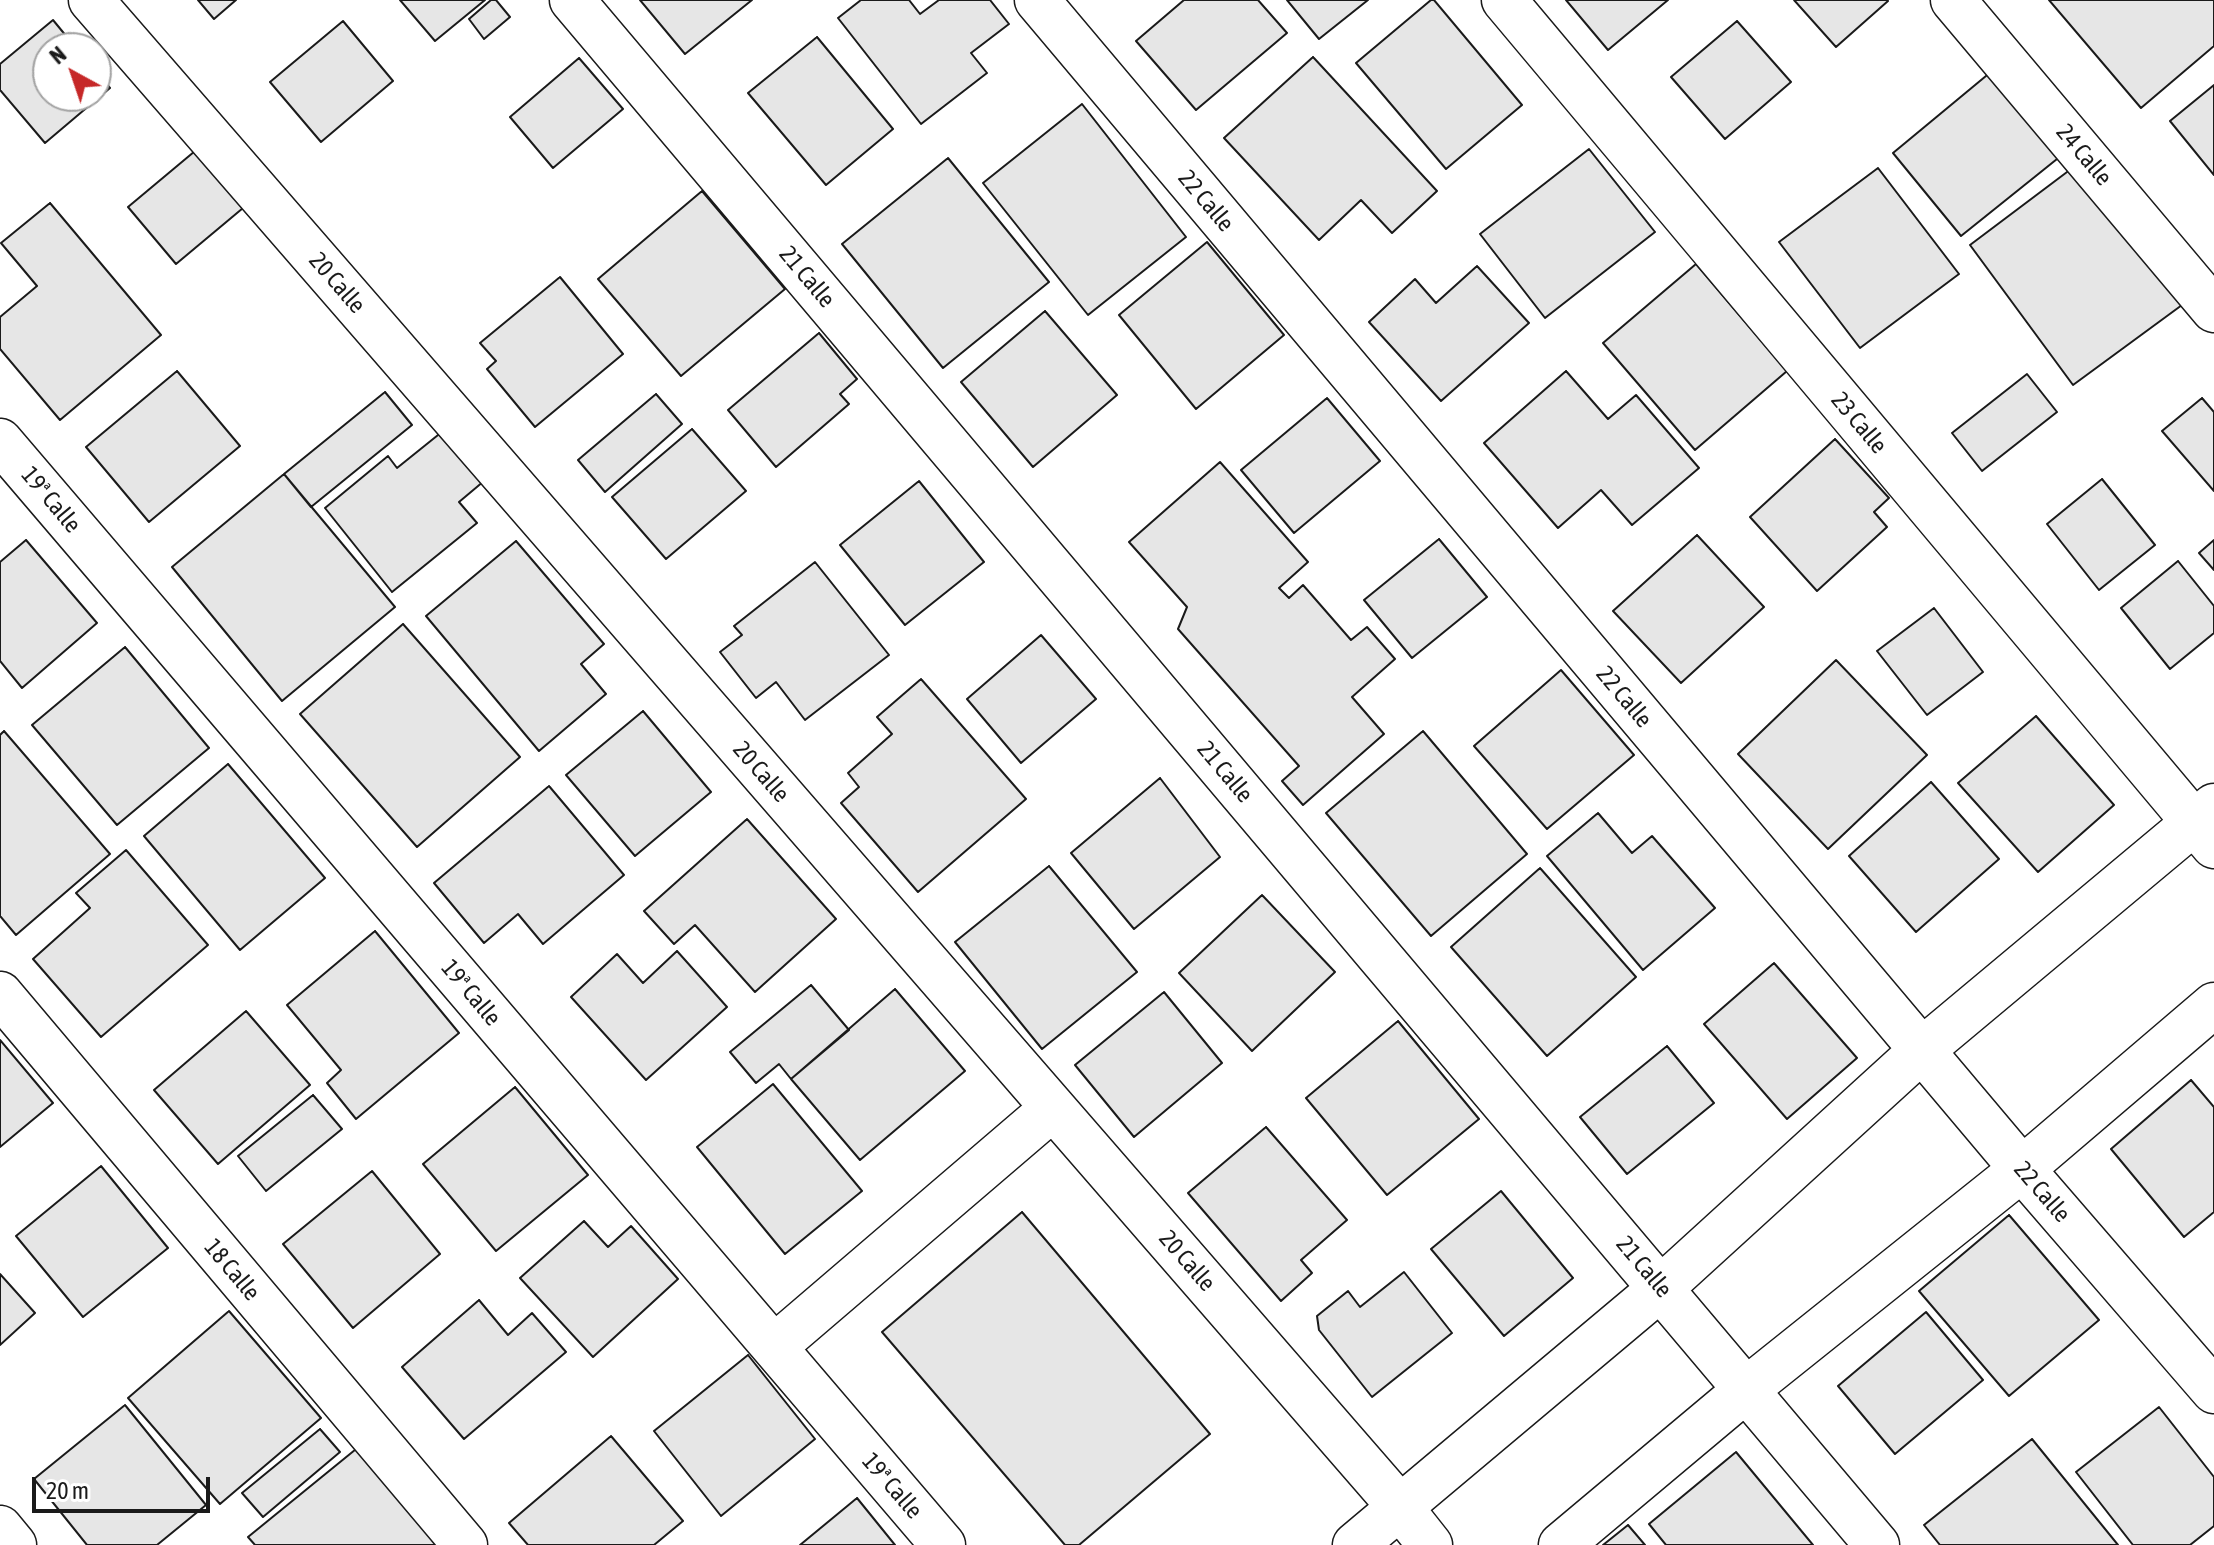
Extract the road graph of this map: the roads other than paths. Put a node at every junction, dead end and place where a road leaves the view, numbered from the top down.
1 (91, 0) edge
2 (572, 0) edge
3 (1037, 0) edge
4 (1504, 0) edge
5 (1953, 0) edge
6 (2214, 310) edge
7 (0, 441) edge
8 (2207, 825) edge
9 (0, 994) edge
10 (2214, 1005) edge
11 (1922, 1050) junction
12 (1053, 1108) junction
13 (2022, 1169) junction
14 (1661, 1288) junction
15 (774, 1347) junction
16 (1747, 1389) junction
17 (2214, 1391) edge
18 (1400, 1507) junction
19 (0, 1528) edge
20 (14, 1545) edge
21 (465, 1545) edge
22 (943, 1545) edge
23 (1355, 1545) edge
24 (1430, 1545) edge
25 (1561, 1545) edge
26 (1877, 1545) edge

1 - 12 street, 20 Calle
2 - 14 street, 21 Calle
3 - 11 street, 22 Calle
4 - 8 street, 23 Calle
5 - 6 street, 24 Calle
7 - 15 street, 19ª Calle
8 - 11 street
9 - 21 street, 18 Calle
10 - 13 street
11 - 13 street, 22 Calle
11 - 14 street
12 - 15 street
12 - 18 street, 20 Calle
13 - 16 street
13 - 17 street, 22 Calle
14 - 16 street, 21 Calle
14 - 18 street
15 - 22 street, 19ª Calle
16 - 25 street
16 - 26 street, 21 Calle
18 - 23 street
18 - 24 street, 20 Calle
19 - 20 street

